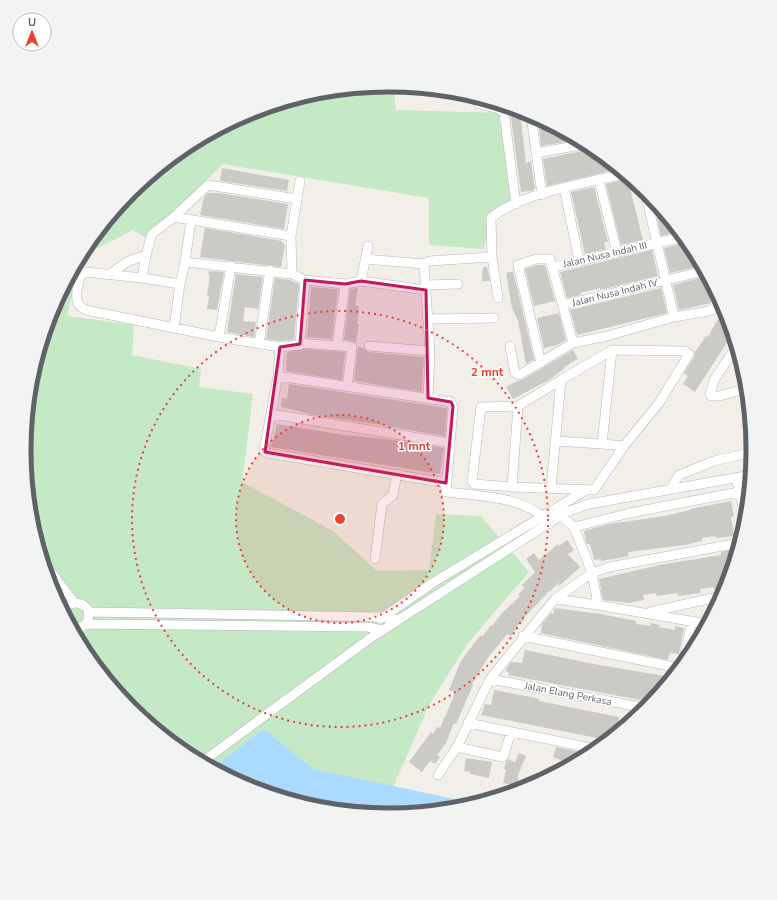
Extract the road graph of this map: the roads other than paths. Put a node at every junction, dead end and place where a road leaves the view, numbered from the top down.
1 (501, 110) edge
2 (533, 123) edge
3 (576, 146) edge
4 (536, 153) junction
5 (617, 176) edge
6 (599, 180) junction
7 (300, 181) dead end
8 (564, 188) junction
9 (542, 195) junction
10 (297, 199) junction
11 (516, 204) junction
12 (653, 209) edge
13 (174, 217) junction
14 (191, 220) junction
15 (291, 236) junction
16 (677, 238) edge
17 (657, 242) junction
18 (368, 246) dead end
19 (617, 252) junction
20 (146, 255) junction
21 (492, 258) junction
22 (365, 259) junction
23 (579, 260) junction
24 (185, 262) junction
25 (424, 264) junction
26 (231, 266) junction
27 (552, 266) junction
28 (270, 270) junction
29 (699, 273) edge
30 (292, 274) junction
31 (108, 275) junction
32 (142, 278) junction
33 (305, 280) junction
34 (666, 280) junction
35 (361, 281) junction
36 (180, 284) junction
37 (344, 284) junction
38 (458, 284) dead end
39 (426, 288) junction
40 (498, 298) dead end
41 (563, 306) junction
42 (716, 306) edge
43 (674, 317) junction
44 (494, 318) dead end
45 (428, 319) junction
46 (174, 328) junction
47 (219, 338) junction
48 (300, 343) junction
49 (573, 343) junction
50 (260, 344) junction
51 (337, 346) junction
52 (368, 346) dead end
53 (510, 346) dead end
54 (280, 347) junction
55 (612, 350) junction
56 (430, 351) junction
57 (732, 352) edge
58 (541, 363) junction
59 (278, 376) junction
60 (561, 380) junction
61 (347, 387) junction
62 (741, 390) edge
63 (428, 398) junction
64 (518, 406) junction
65 (271, 414) junction
66 (556, 441) junction
67 (450, 443) junction
68 (602, 444) junction
69 (624, 446) junction
70 (746, 454) edge
71 (397, 474) junction
72 (745, 476) edge
73 (736, 478) junction
74 (446, 482) junction
75 (512, 487) junction
76 (551, 488) junction
77 (674, 489) junction
78 (590, 490) junction
79 (743, 491) edge
80 (739, 492) junction
81 (628, 498) junction
82 (605, 502) junction
83 (742, 503) edge
84 (558, 512) junction
85 (630, 513) junction
86 (544, 516) junction
87 (549, 524) junction
88 (574, 527) junction
89 (734, 544) edge
90 (375, 559) dead end
91 (592, 573) junction
92 (54, 576) edge
93 (714, 598) edge
94 (555, 599) junction
95 (74, 602) junction
96 (67, 606) edge
97 (598, 606) junction
98 (89, 612) junction
99 (645, 613) junction
100 (248, 616) junction
101 (382, 617) junction
102 (398, 620) junction
103 (692, 621) junction
104 (701, 623) edge
105 (86, 624) junction
106 (248, 626) junction
107 (78, 628) edge
108 (379, 628) junction
109 (523, 636) junction
110 (686, 649) edge
111 (673, 667) edge
112 (490, 679) junction
113 (637, 706) edge
114 (468, 722) junction
115 (511, 732) junction
116 (457, 747) junction
117 (587, 747) edge
118 (207, 758) edge
119 (438, 775) dead end

1 - 11 street
2 - 4 street
3 - 4 street
4 - 9 street
5 - 6 street
6 - 8 street
6 - 19 street
7 - 10 street
8 - 9 street
8 - 23 street
9 - 11 street
10 - 13 street
10 - 15 street
11 - 21 street
12 - 17 street
13 - 14 street
13 - 20 street
14 - 15 street
14 - 24 street
15 - 30 street
16 - 17 street, Jalan Nusa Indah III
17 - 19 street, Jalan Nusa Indah III
17 - 34 street
18 - 22 street
19 - 23 street, Jalan Nusa Indah III
20 - 31 street
20 - 32 street
21 - 25 street
21 - 40 street
22 - 25 street
22 - 35 street
23 - 27 street, Jalan Nusa Indah III
24 - 26 street
24 - 36 street
25 - 39 street
26 - 28 street
26 - 47 street
27 - 41 street
27 - 58 street
28 - 30 street
28 - 50 street
29 - 34 street, Jalan Nusa Indah IV
30 - 33 street
31 - 32 street
31 - 46 street
32 - 36 street
33 - 37 street
33 - 48 street
34 - 41 street, Jalan Nusa Indah IV
34 - 43 street
35 - 37 street
35 - 39 street
36 - 46 street
37 - 51 street
38 - 39 street
39 - 45 street
41 - 49 street
42 - 43 street
43 - 49 street
44 - 45 street
45 - 56 street
46 - 47 street
47 - 50 street
48 - 51 street
48 - 54 street
49 - 58 street
50 - 54 street
51 - 61 street
52 - 56 street
53 - 58 street
54 - 59 street
55 - 60 street
55 - 68 street
55 - 69 street
56 - 63 street
57 - 62 street
59 - 61 street
59 - 65 street
60 - 64 street
60 - 66 street
61 - 63 street
63 - 67 street
64 - 75 street
64 - 75 street
65 - 67 street
65 - 71 street
66 - 68 street
66 - 76 street
67 - 74 street
68 - 69 street
69 - 78 street
70 - 77 street
71 - 74 street
71 - 90 street
72 - 73 street
73 - 77 street
73 - 80 street
74 - 86 street
75 - 76 street
76 - 78 street
77 - 81 street
78 - 82 street
78 - 84 street
79 - 80 street
80 - 83 street
80 - 85 street
81 - 82 street
81 - 85 street
82 - 84 street
84 - 86 street
84 - 87 street
84 - 88 street
85 - 88 street
86 - 87 street
86 - 101 street
87 - 102 street
88 - 91 street
89 - 91 street
91 - 94 street
91 - 97 street
92 - 95 street
93 - 99 street
94 - 97 street
94 - 109 street
95 - 96 street
95 - 98 street
97 - 99 street
98 - 100 street
98 - 105 street
99 - 103 street
100 - 101 street
100 - 106 street
101 - 102 street
101 - 108 street
102 - 108 street
103 - 104 street
103 - 110 street
105 - 106 street
105 - 107 street
106 - 108 street
108 - 118 street
109 - 111 street
109 - 112 street
112 - 113 street, Jalan Elang Perkasa
112 - 114 street
114 - 115 street
114 - 116 street
115 - 116 street
115 - 117 street
116 - 119 street

